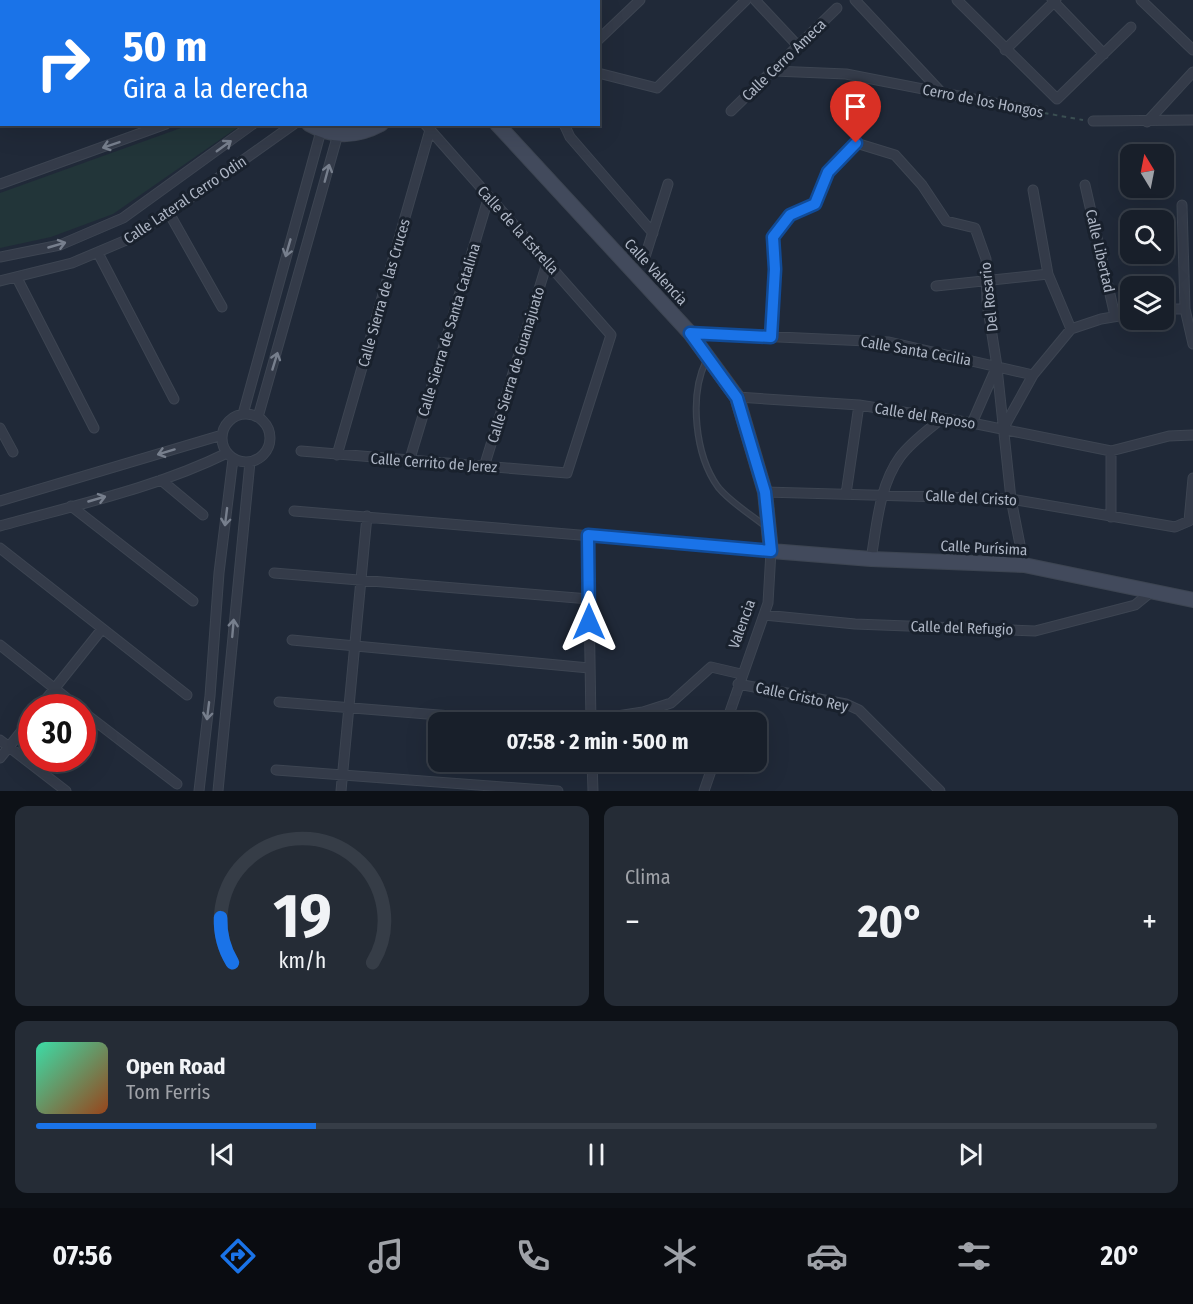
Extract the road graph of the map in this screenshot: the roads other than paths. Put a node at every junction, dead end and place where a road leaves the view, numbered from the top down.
1 (640, 0) edge
2 (746, 0) edge
3 (756, 0) edge
4 (855, 0) edge
5 (957, 0) edge
6 (1141, 0) edge
7 (1054, 1) edge
8 (837, 8) dead end
9 (1131, 27) dead end
10 (600, 38) edge
11 (799, 47) junction
12 (1005, 50) junction
13 (1193, 50) edge
14 (1104, 54) junction
15 (774, 71) junction
16 (1193, 72) edge
17 (600, 73) edge
18 (941, 92) junction
19 (731, 111) dead end
20 (1036, 111) road end
21 (1193, 120) edge
22 (1093, 121) road end
23 (1147, 122) junction
24 (160, 126) edge
25 (251, 126) edge
26 (291, 126) edge
27 (377, 126) edge
28 (499, 126) edge
29 (565, 126) edge
30 (428, 127) edge
31 (315, 128) edge
32 (338, 134) junction
33 (0, 184) edge
34 (668, 184) dead end
35 (1085, 185) dead end
36 (1032, 190) dead end
37 (488, 199) junction
38 (1182, 205) dead end
39 (169, 213) junction
40 (653, 233) junction
41 (98, 253) junction
42 (0, 257) edge
43 (645, 257) dead end
44 (547, 263) junction
45 (1048, 274) junction
46 (17, 278) junction
47 (0, 281) edge
48 (985, 281) junction
49 (936, 286) dead end
50 (222, 307) dead end
51 (1174, 309) edge
52 (1185, 309) junction
53 (1120, 315) edge
54 (1115, 316) junction
55 (1071, 330) junction
56 (690, 333) junction
57 (771, 337) junction
58 (1193, 344) edge
59 (708, 356) junction
60 (997, 366) junction
61 (1033, 375) junction
62 (737, 398) junction
63 (174, 399) dead end
64 (860, 405) junction
65 (243, 414) junction
66 (258, 417) junction
67 (941, 419) junction
68 (972, 423) junction
69 (0, 428) edge
70 (94, 428) dead end
71 (1003, 429) junction
72 (222, 435) junction
73 (1193, 435) edge
74 (1111, 451) junction
75 (13, 452) dead end
76 (301, 452) dead end
77 (337, 455) junction
78 (230, 456) junction
79 (250, 462) junction
80 (409, 462) junction
81 (758, 462) joint
82 (484, 467) junction
83 (567, 473) joint
84 (1193, 478) edge
85 (161, 480) junction
86 (765, 492) junction
87 (846, 494) junction
88 (882, 495) junction
89 (1011, 499) junction
90 (0, 501) edge
91 (71, 507) junction
92 (294, 511) dead end
93 (203, 515) dead end
94 (367, 516) junction
95 (1111, 517) junction
96 (0, 526) edge
97 (768, 528) junction
98 (588, 535) junction
99 (0, 548) edge
100 (771, 551) junction
101 (871, 559) junction
102 (1024, 565) junction
103 (274, 573) dead end
104 (360, 580) junction
105 (1151, 592) junction
106 (589, 599) junction
107 (1193, 600) edge
108 (193, 601) dead end
109 (764, 615) junction
110 (102, 629) junction
111 (292, 640) dead end
112 (354, 644) junction
113 (0, 645) edge
114 (589, 668) junction
115 (741, 674) junction
116 (738, 684) junction
117 (54, 689) junction
118 (50, 694) edge
119 (61, 694) edge
120 (187, 695) dead end
121 (279, 702) dead end
122 (348, 709) junction
123 (591, 712) edge
124 (643, 712) edge
125 (729, 712) edge
126 (428, 715) edge
127 (96, 721) edge
128 (18, 736) edge
129 (0, 740) edge
130 (9, 747) junction
131 (0, 758) edge
132 (276, 770) dead end
133 (592, 772) edge
134 (711, 772) edge
135 (342, 775) junction
136 (177, 784) dead end
137 (66, 791) edge
138 (200, 791) edge
139 (218, 791) edge
140 (341, 791) edge
141 (558, 791) edge
142 (593, 791) edge
143 (704, 791) edge
144 (940, 791) edge

1 - 10 street
2 - 17 street
3 - 11 street
4 - 18 street
5 - 12 street
6 - 13 street
7 - 12 street
7 - 14 street
8 - 11 street, Calle Cerro Ameca
9 - 14 street
11 - 15 street, Calle Cerro Ameca
12 - 14 street
15 - 18 street, Cerro de los Hongos
15 - 19 street, Calle Cerro Ameca
16 - 23 street
18 - 20 street, Cerro de los Hongos
21 - 23 street
22 - 23 street
24 -> 33 street
42 -> 25 street
26 - 39 street, Calle Lateral Cerro Odin
27 - 32 street
28 - 56 street, Calle Valencia
29 - 40 street
30 - 37 street, Calle de la Estrella
30 - 77 street, Calle Sierra de las Cruces
31 - 32 street
31 -> 65 street
66 -> 32 street
34 - 40 street
35 - 54 street, Calle Libertad
36 - 45 street
37 - 44 street, Calle de la Estrella
37 - 80 street, Calle Sierra de Santa Catalina
38 - 52 street
39 - 41 street, Calle Lateral Cerro Odin
39 - 50 street
40 - 43 street
41 - 46 street, Calle Lateral Cerro Odin
41 - 63 street
44 - 82 street, Calle Sierra de Guanajuato
44 - 83 street, Calle de la Estrella
45 - 48 street
45 - 55 street
46 - 47 street, Calle Lateral Cerro Odin
46 - 70 street
48 - 49 street
48 - 57 street, Del Rosario
48 - 60 street, Del Rosario
51 - 52 street
52 - 58 street
53 - 54 street
54 - 55 street
55 - 61 street
56 - 57 street, Calle Santa Cecilia
56 - 59 street, Calle Valencia
57 - 60 street, Calle Santa Cecilia
59 - 62 street, Calle Valencia
59 - 97 lane
60 - 61 street, Calle Santa Cecilia
60 - 68 street
60 - 71 street, Del Rosario
61 - 71 street
62 - 64 street, Calle del Reposo
62 - 81 street, Calle Valencia
64 - 67 street, Calle del Reposo
64 - 87 street
65 - 66 street
65 - 72 street
66 - 79 street
67 - 68 street, Calle del Reposo
67 - 88 street
68 - 71 street, Calle del Reposo
69 - 75 street
71 - 74 street, Calle del Reposo
71 - 89 street, Del Rosario
72 - 78 street
72 -> 90 street
73 - 74 street
74 - 95 street
76 - 77 street, Calle Cerrito de Jerez
77 - 80 street, Calle Cerrito de Jerez
78 - 79 street
78 - 85 street
78 -> 138 street
139 -> 79 street
80 - 82 street, Calle Cerrito de Jerez
81 - 86 street, Valencia
82 - 83 street, Calle Cerrito de Jerez
84 - 95 street, Calle del Cristo
91 -> 85 street
85 - 93 street
86 - 87 street, Calle del Cristo
86 - 97 street, Valencia
87 - 88 street, Calle del Cristo
88 - 89 street, Calle del Cristo
88 - 101 street
89 - 95 street, Calle del Cristo
89 - 102 street, Del Rosario
91 - 96 street
91 - 108 street
92 - 94 street
94 - 98 street
94 - 104 street
97 - 100 street, Valencia
98 - 100 street
98 - 106 street
99 - 110 street
100 - 101 street, Calle Purísima
100 - 109 street, Valencia
101 - 102 street, Calle Purísima
102 - 105 street, Calle Purísima
103 - 104 street
104 - 106 street
104 - 112 street
105 - 107 street, Calle Purísima
105 - 109 street, Calle del Refugio
106 - 114 street
109 - 115 street, Valencia
110 - 117 street
110 - 120 street
111 - 112 street
112 - 114 street
112 - 122 street
113 - 117 street
114 - 123 street
115 - 116 street, Valencia
115 - 124 street
116 - 125 street, Valencia
116 - 144 street, Calle Cristo Rey
117 - 118 street
117 - 119 street
121 - 122 street
122 - 126 street
122 - 135 street
127 - 136 street
128 - 130 street
129 - 130 street
130 - 131 street
130 - 137 street
132 - 135 street
133 - 142 street
134 - 143 street
135 - 140 street
135 - 141 street

